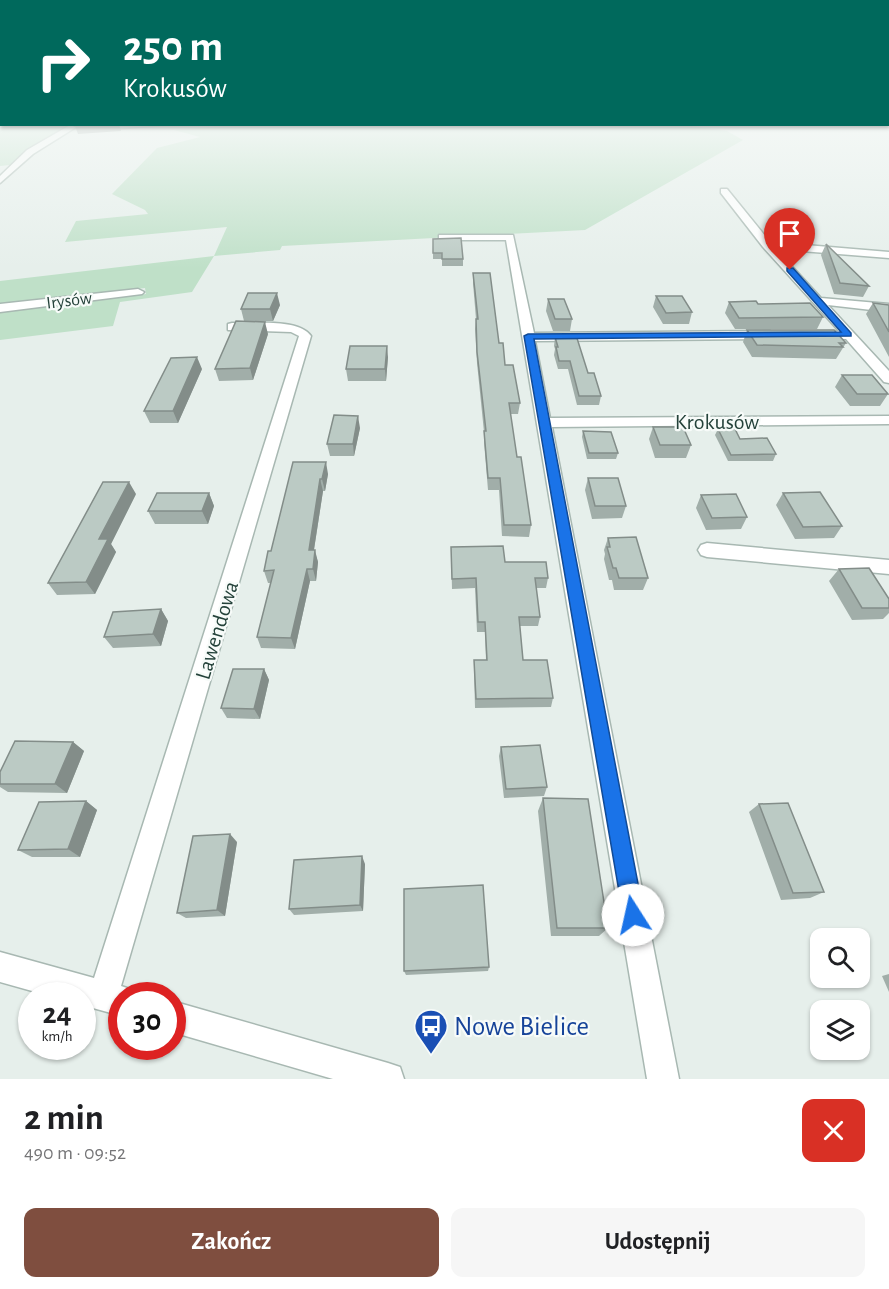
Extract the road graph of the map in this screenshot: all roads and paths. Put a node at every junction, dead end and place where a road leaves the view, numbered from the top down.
1 (14, 167) edge
2 (0, 181) edge
3 (724, 191) dead end
4 (442, 237) edge
5 (767, 245) junction
6 (889, 255) edge
7 (138, 292) dead end
8 (818, 301) junction
9 (0, 308) edge
10 (889, 308) edge
11 (232, 327) edge
12 (848, 334) junction
13 (528, 336) junction
14 (889, 379) edge
15 (889, 420) edge
16 (544, 423) junction
17 (707, 550) dead end
18 (889, 567) edge
19 (0, 967) edge
20 (117, 982) edge
21 (108, 997) edge
22 (186, 1020) edge
23 (388, 1079) edge
24 (663, 1079) edge

1 - 2 street
3 - 5 street
4 - 13 street
5 - 6 street
5 - 8 street
7 - 9 street, Irysów
8 - 10 street
8 - 12 street
11 - 20 street, Lawendowa
12 - 13 street
12 - 14 street
13 - 16 street
15 - 16 street, Krokusów
16 - 24 street
17 - 18 street
19 - 21 street
22 - 23 street

